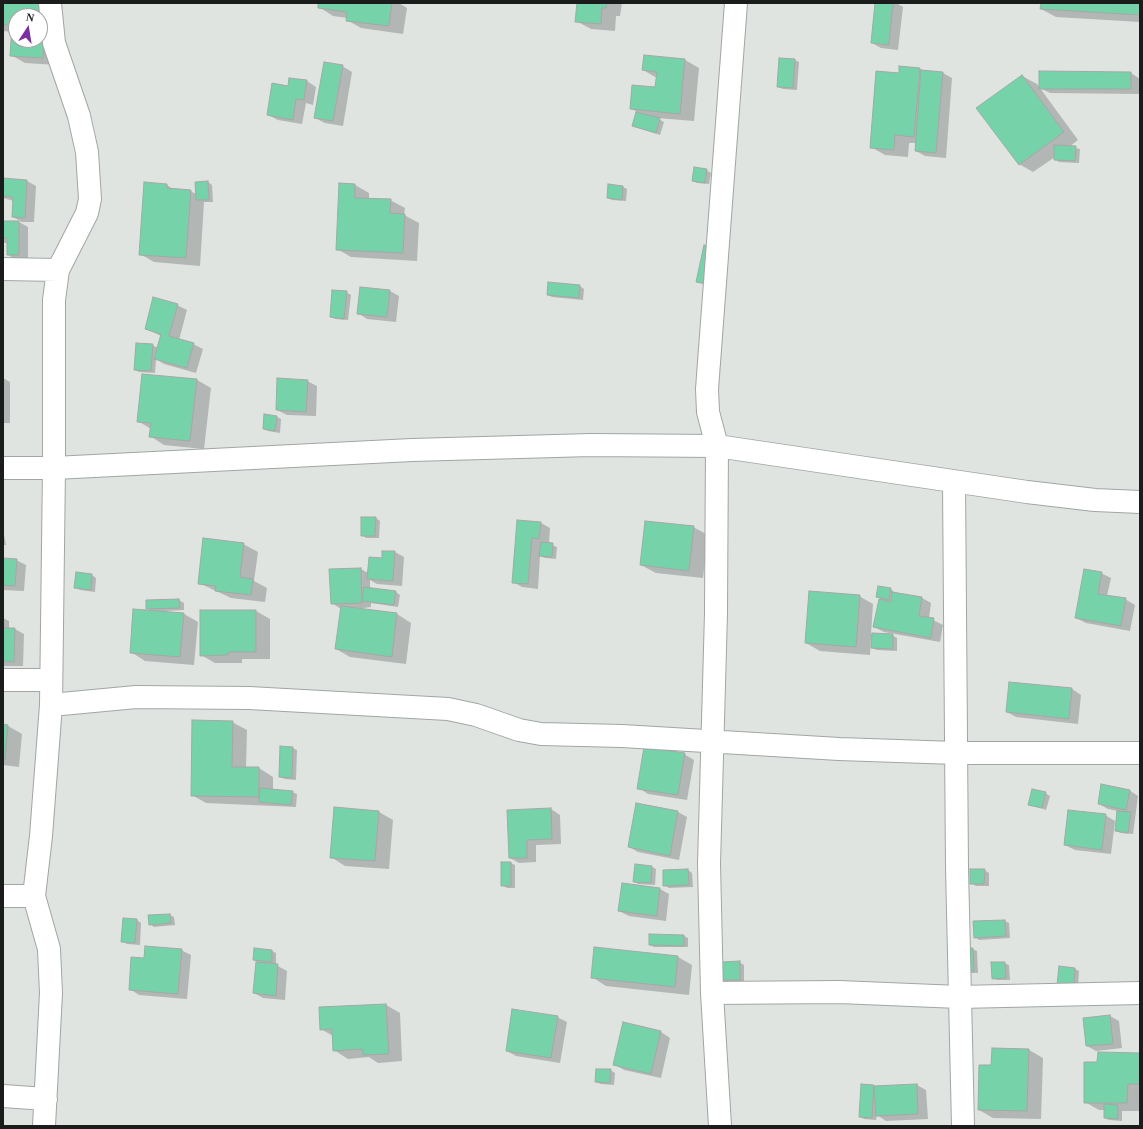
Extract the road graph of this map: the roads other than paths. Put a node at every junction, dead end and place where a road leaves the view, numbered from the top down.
1 (50, 3) edge
2 (736, 3) edge
3 (3, 269) edge
4 (58, 270) junction
5 (717, 446) junction
6 (3, 468) edge
7 (54, 468) junction
8 (954, 482) junction
9 (1140, 502) edge
10 (3, 680) edge
11 (51, 680) junction
12 (51, 705) junction
13 (713, 743) junction
14 (956, 753) junction
15 (1140, 753) edge
16 (3, 896) edge
17 (34, 896) junction
18 (712, 993) junction
19 (1140, 994) edge
20 (959, 997) junction
21 (3, 1096) edge
22 (46, 1099) junction
23 (44, 1126) edge
24 (720, 1126) edge
25 (963, 1126) edge

1 - 4 street
2 - 5 street
3 - 4 street
4 - 7 street
5 - 7 street
5 - 8 street
5 - 13 street
6 - 7 street
7 - 11 street
8 - 9 street
8 - 14 street
10 - 11 street
11 - 12 street
12 - 13 street
12 - 17 street
13 - 14 street
13 - 18 street
14 - 15 street
14 - 20 street
16 - 17 street
17 - 22 street
18 - 20 street
18 - 24 street
19 - 20 street
20 - 25 street
21 - 22 street
22 - 23 street

